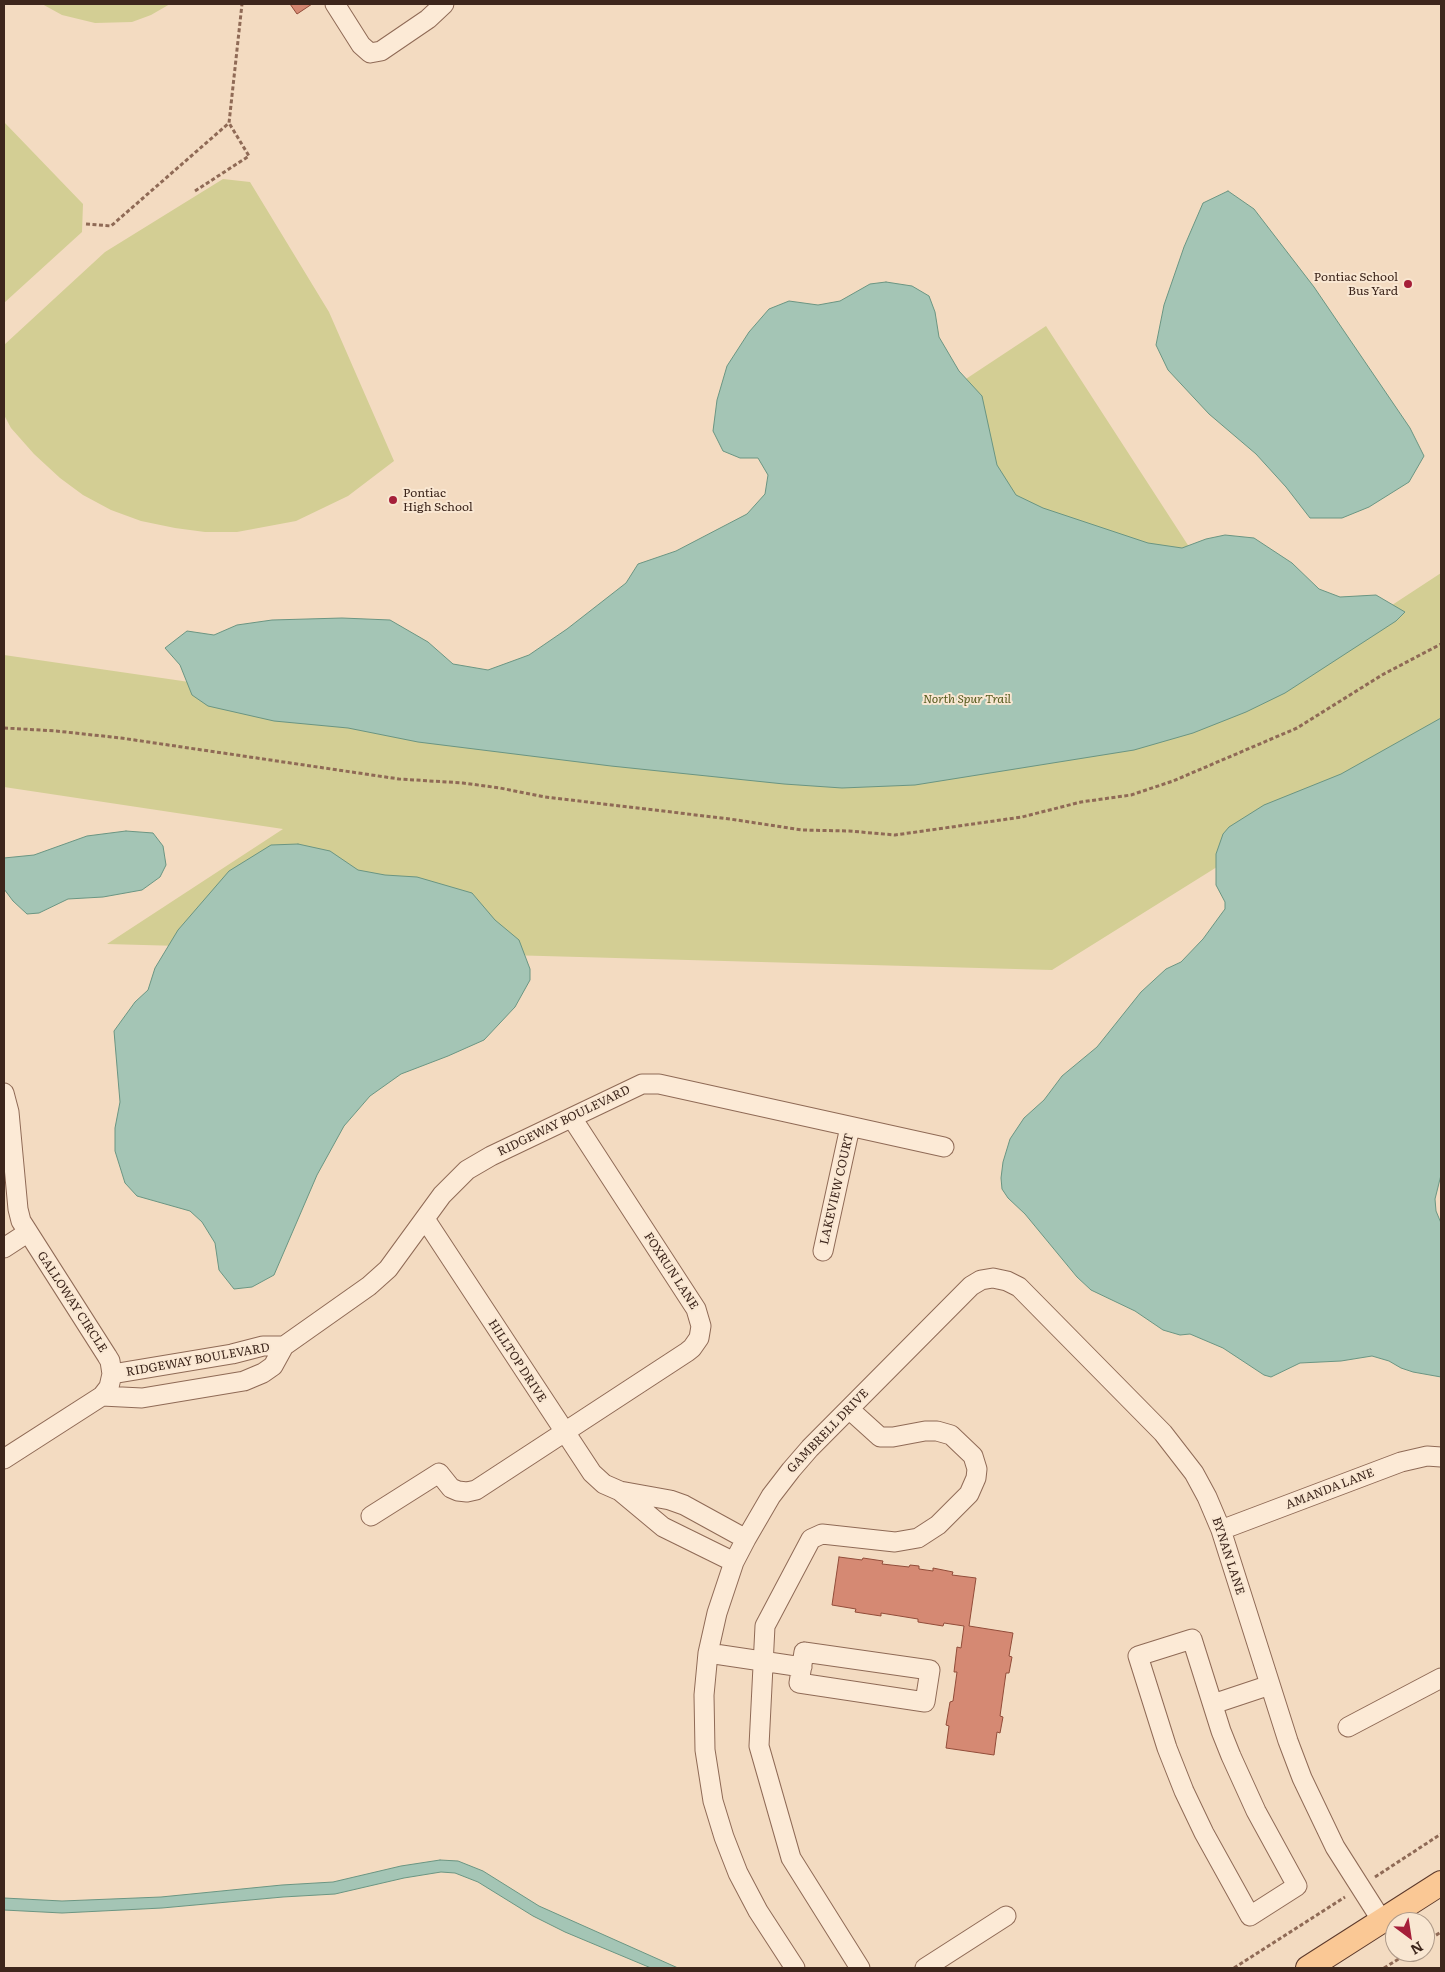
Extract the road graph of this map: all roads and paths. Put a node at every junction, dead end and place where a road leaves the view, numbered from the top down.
1 (242, 4) edge
2 (335, 4) edge
3 (444, 4) edge
4 (229, 123) junction
5 (195, 191) dead end
6 (86, 224) dead end
7 (1441, 644) edge
8 (4, 728) edge
9 (4, 1093) edge
10 (572, 1118) junction
11 (850, 1127) junction
12 (944, 1147) dead end
13 (425, 1219) junction
14 (27, 1232) junction
15 (4, 1248) edge
16 (822, 1251) dead end
17 (971, 1286) joint
18 (284, 1346) junction
19 (112, 1374) junction
20 (102, 1396) junction
21 (849, 1409) junction
22 (564, 1432) junction
23 (1441, 1457) edge
24 (4, 1460) edge
25 (620, 1491) junction
26 (371, 1516) dead end
27 (1221, 1530) junction
28 (746, 1539) junction
29 (734, 1562) junction
30 (708, 1652) junction
31 (763, 1661) junction
32 (802, 1667) junction
33 (1441, 1678) edge
34 (1270, 1685) junction
35 (1213, 1704) junction
36 (1348, 1727) dead end
37 (1441, 1834) edge
38 (1441, 1882) edge
39 (1360, 1887) junction
40 (1006, 1916) dead end
41 (1382, 1921) junction
42 (795, 1968) edge
43 (860, 1968) edge
44 (925, 1968) edge
45 (1234, 1968) edge
46 (1308, 1968) edge

1 - 4 path
2 - 3 street
4 - 5 path
4 - 6 path
7 - 8 path
9 - 14 street, GALLOWAY CIRCLE
10 - 11 street, RIDGEWAY BOULEVARD
10 - 13 street, RIDGEWAY BOULEVARD
10 - 22 street, FOXRUN LANE
11 - 12 street, RIDGEWAY BOULEVARD
11 - 16 street, LAKEVIEW COURT
13 - 18 street, RIDGEWAY BOULEVARD
13 - 22 street, HILLTOP DRIVE
14 - 15 street
14 - 19 street, GALLOWAY CIRCLE
17 - 21 street, GAMBRELL DRIVE
17 - 27 street, BYNAN LANE
18 - 19 street, RIDGEWAY BOULEVARD
18 - 20 street, RIDGEWAY BOULEVARD
19 - 20 street
20 - 24 street
21 - 28 street, GAMBRELL DRIVE
21 - 31 street
22 - 25 street, HILLTOP DRIVE
22 - 26 street, FOXRUN LANE
23 - 27 street, AMANDA LANE
25 - 28 street, HILLTOP DRIVE
25 - 29 street, HILLTOP DRIVE
27 - 34 street, BYNAN LANE
28 - 29 street, GAMBRELL DRIVE
29 - 30 street, GAMBRELL DRIVE
30 - 31 street
30 - 42 street, GAMBRELL DRIVE
31 - 32 street
31 - 43 street
32 - 32 street
33 - 36 street
34 - 35 street
34 - 39 street, BYNAN LANE
35 - 35 street
37 - 39 path
38 - 41 main road
39 - 41 street, BYNAN LANE
39 - 45 path
40 - 44 street
41 - 46 main road

